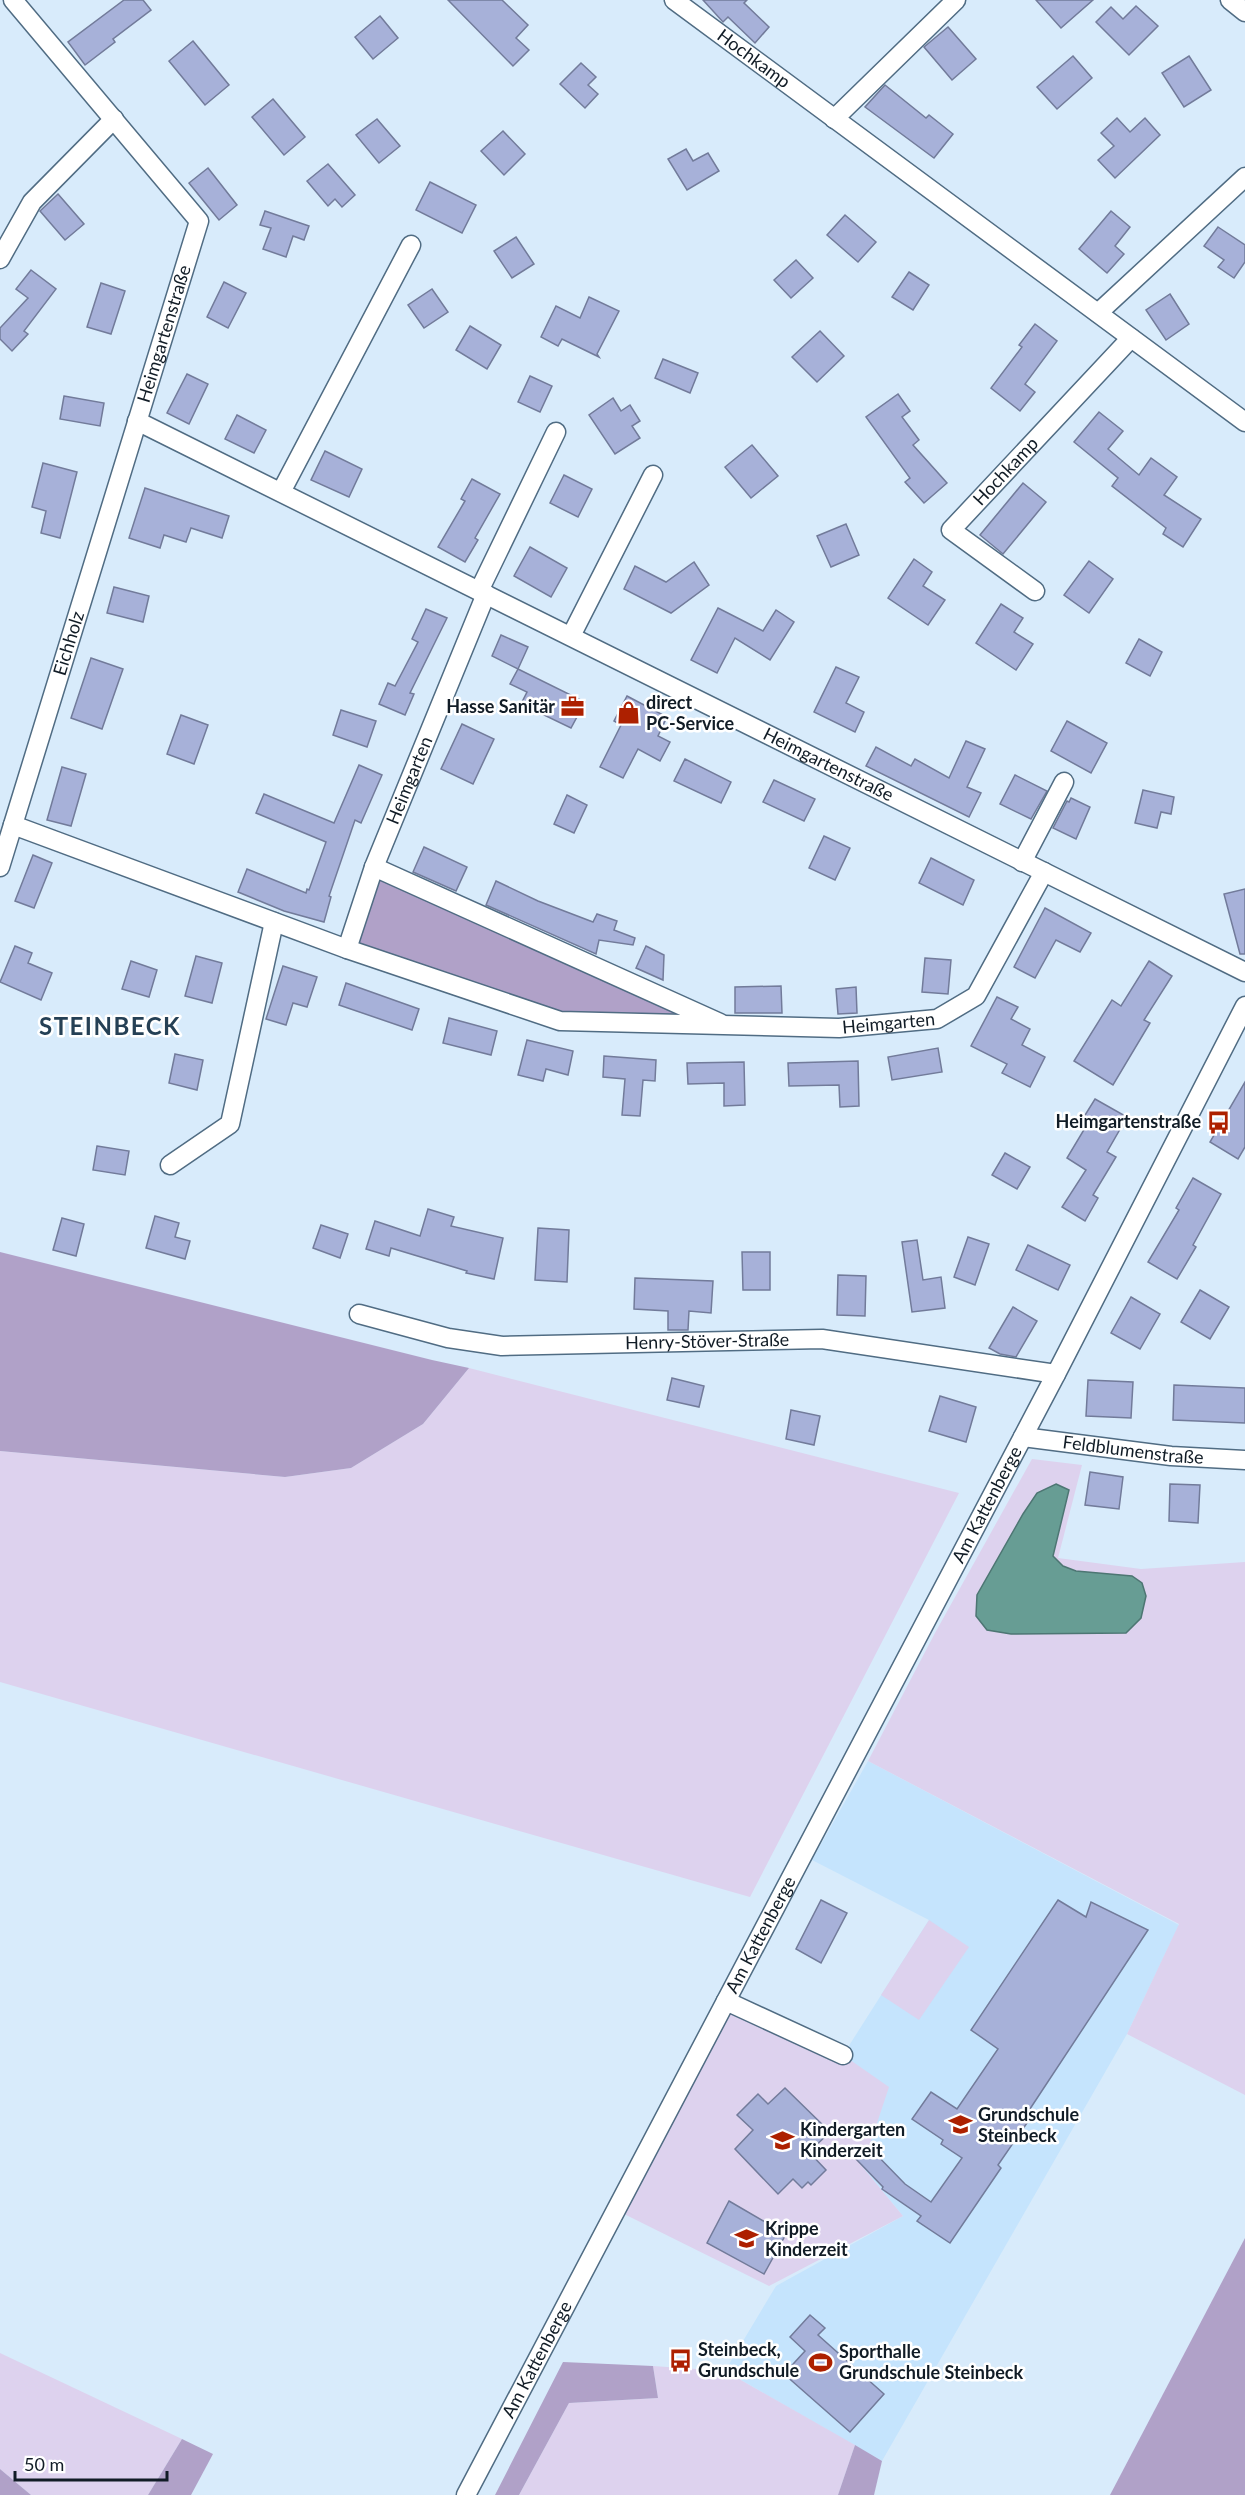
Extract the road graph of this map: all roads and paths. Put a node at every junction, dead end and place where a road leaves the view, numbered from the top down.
1 (13, 0) edge
2 (674, 0) edge
3 (956, 0) edge
4 (1230, 0) edge
5 (1245, 12) edge
6 (114, 119) junction
7 (834, 119) junction
8 (1245, 177) edge
9 (411, 245) dead end
10 (0, 259) edge
11 (1098, 313) junction
12 (1131, 338) junction
13 (138, 421) junction
14 (1245, 422) edge
15 (556, 432) dead end
16 (653, 475) dead end
17 (281, 492) junction
18 (1035, 591) dead end
19 (483, 592) junction
20 (571, 636) junction
21 (1064, 782) dead end
22 (13, 825) junction
23 (1022, 861) junction
24 (0, 867) edge
25 (374, 867) junction
26 (1044, 872) junction
27 (273, 922) junction
28 (346, 949) junction
29 (1245, 972) edge
30 (1245, 1006) edge
31 (727, 1026) junction
32 (171, 1165) dead end
33 (359, 1314) dead end
34 (1056, 1374) junction
35 (1023, 1437) junction
36 (1245, 1460) edge
37 (726, 2001) junction
38 (843, 2055) dead end
39 (466, 2495) edge

1 - 6 street, Heimgartenstraße
2 - 7 street, Hochkamp
3 - 7 street
4 - 5 street
6 - 10 street
6 - 13 street, Heimgartenstraße
7 - 11 street, Hochkamp
8 - 11 street
9 - 17 street
11 - 12 street, Hochkamp
12 - 14 street, Hochkamp
12 - 18 street, Hochkamp
13 - 17 street, Heimgartenstraße
13 - 22 street, Eichholz
15 - 19 street
16 - 20 street
17 - 19 street, Heimgartenstraße
19 - 20 street, Heimgartenstraße
19 - 25 street, Heimgarten
20 - 23 street, Heimgartenstraße
21 - 23 street
22 - 24 street, Eichholz
22 - 27 street, Heimgarten
23 - 26 street, Heimgartenstraße
25 - 28 street, Heimgarten
25 - 31 street, Heimgarten
26 - 29 street, Heimgartenstraße
26 - 31 street, Heimgarten
27 - 28 street, Heimgarten
27 - 32 street
28 - 31 street, Heimgarten
30 - 34 street, Am Kattenberge
33 - 34 street, Henry-Stöver-Straße
34 - 35 street, Am Kattenberge
35 - 36 street, Feldblumenstraße
35 - 37 street, Am Kattenberge
37 - 38 street, Am Kattenberge
37 - 39 street, Am Kattenberge

